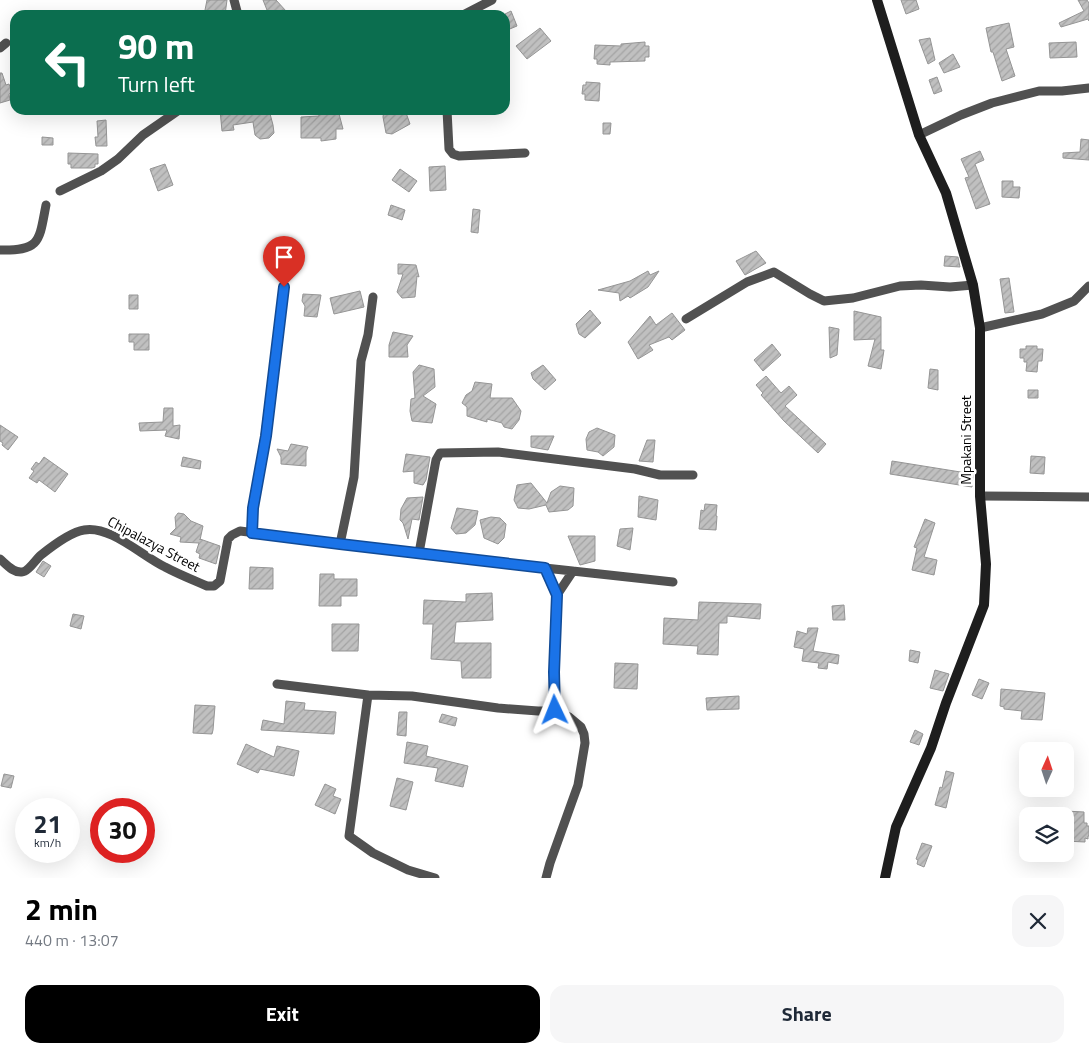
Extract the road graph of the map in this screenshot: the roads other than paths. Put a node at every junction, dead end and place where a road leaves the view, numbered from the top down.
1 (492, 0) edge
2 (877, 0) edge
3 (473, 10) edge
4 (1089, 88) edge
5 (173, 115) edge
6 (448, 115) edge
7 (919, 135) junction
8 (525, 153) dead end
9 (60, 191) dead end
10 (46, 205) dead end
11 (0, 250) edge
12 (974, 285) junction
13 (1089, 286) edge
14 (284, 287) dead end
15 (373, 297) dead end
16 (686, 319) dead end
17 (980, 328) junction
18 (693, 475) dead end
19 (980, 496) junction
20 (1089, 496) edge
21 (252, 533) junction
22 (340, 544) junction
23 (419, 553) junction
24 (0, 558) edge
25 (545, 568) junction
26 (573, 571) junction
27 (673, 582) dead end
28 (557, 595) junction
29 (277, 684) dead end
30 (368, 695) junction
31 (555, 710) junction
32 (435, 878) edge
33 (546, 878) edge
34 (885, 878) edge

1 - 3 street
2 - 7 street, Mpakani Street
4 - 7 street
5 - 9 street
6 - 8 street
7 - 12 street, Mpakani Street
10 - 11 street
12 - 16 street
12 - 17 street, Mpakani Street
13 - 17 street
14 - 21 street
15 - 22 street
17 - 19 street, Mpakani Street
18 - 23 street
19 - 20 street
19 - 34 street, Mpakani Street
21 - 22 street
21 - 24 street, Chipalazya Street
22 - 23 street
23 - 25 street
25 - 26 street
25 - 28 street
26 - 27 street
26 - 28 street
28 - 31 street
29 - 30 street
30 - 31 street
30 - 32 street
31 - 33 street

